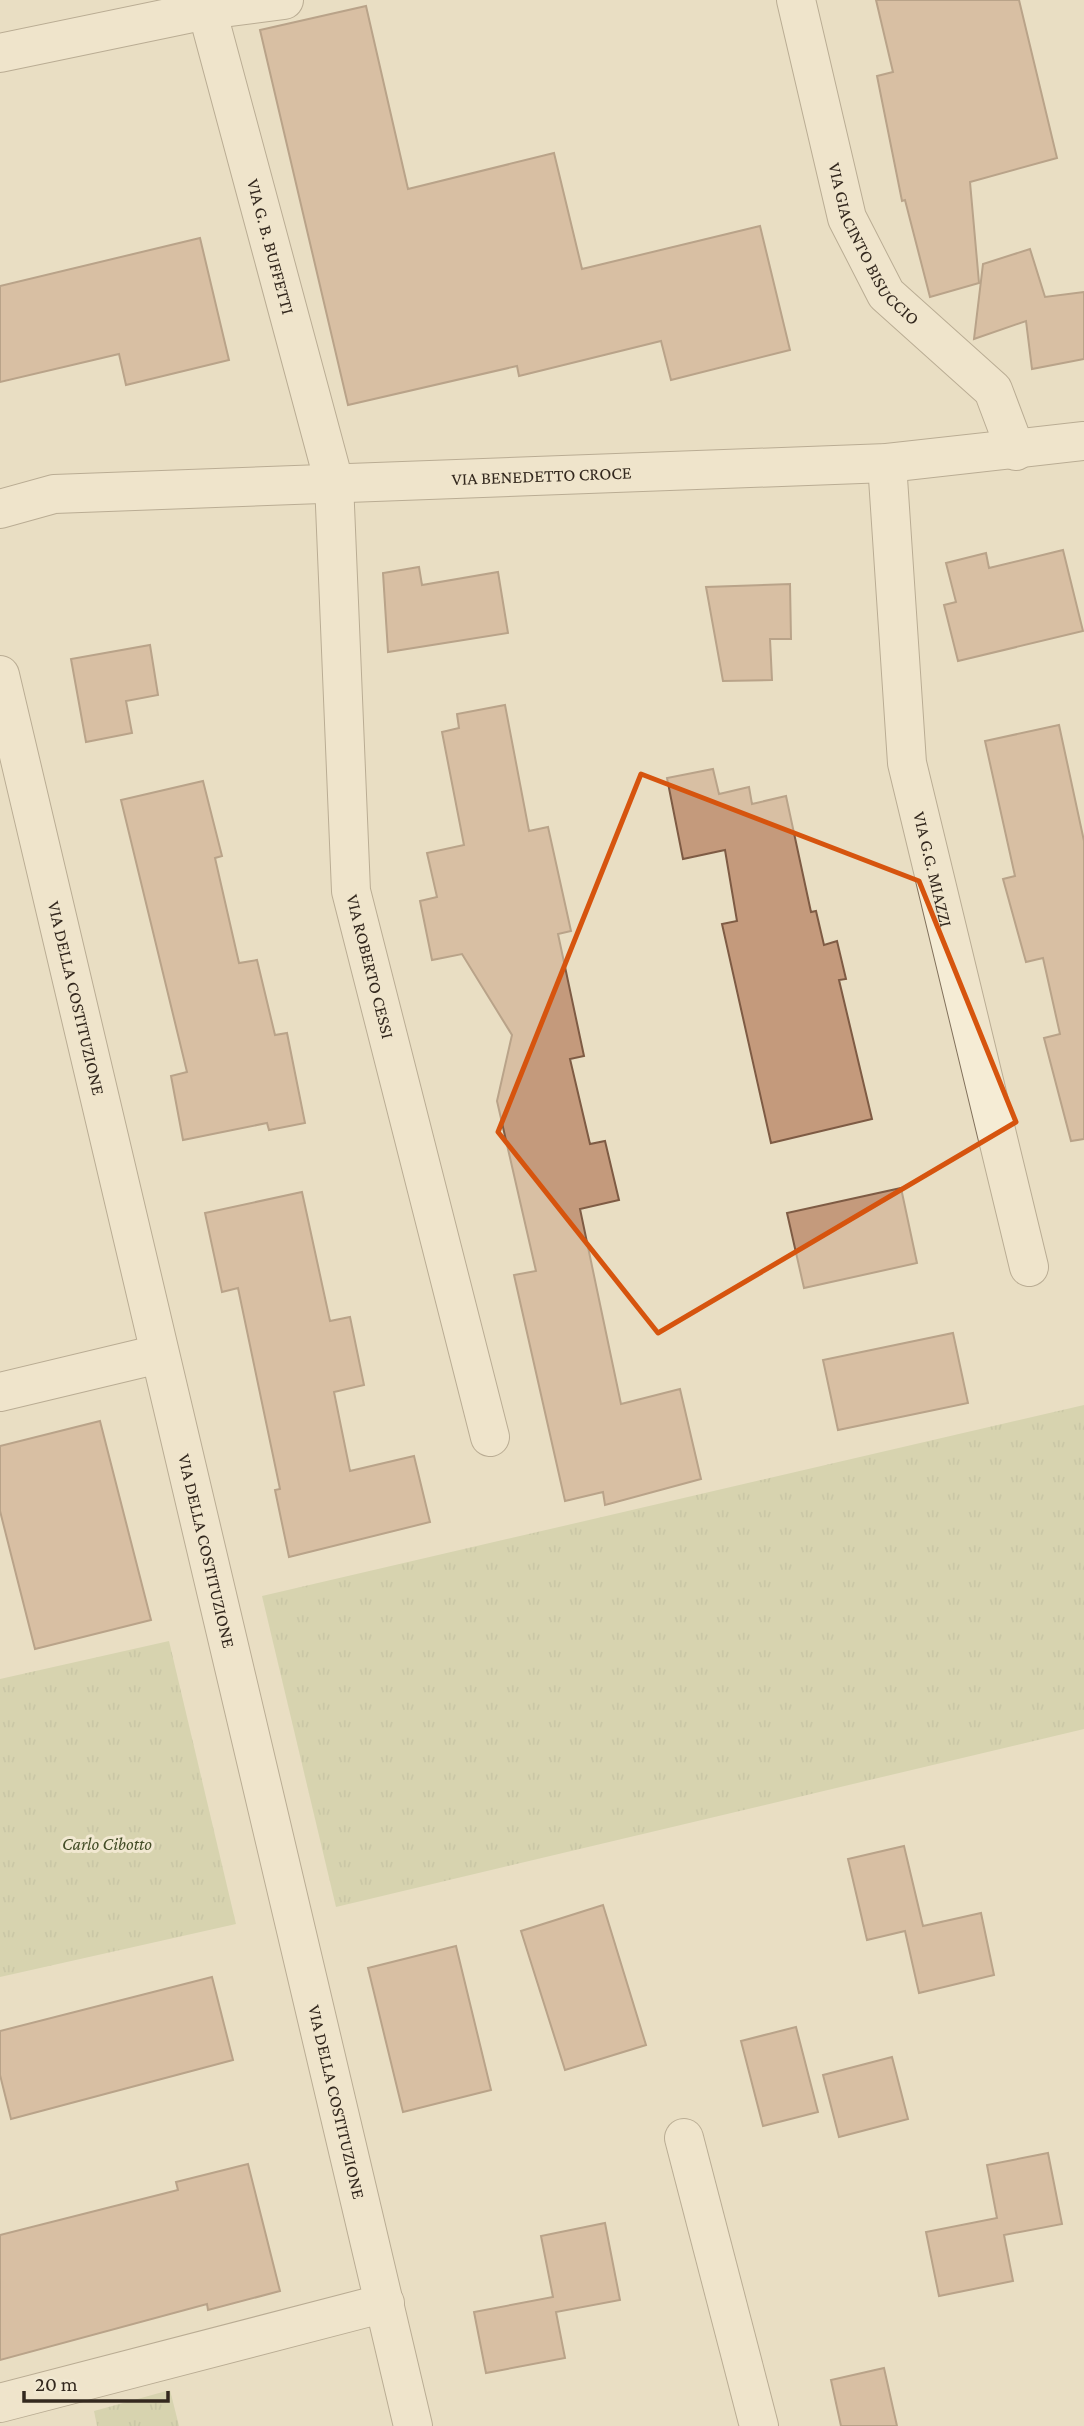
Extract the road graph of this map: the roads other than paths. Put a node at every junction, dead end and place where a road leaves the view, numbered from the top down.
1 (284, 0) edge
2 (796, 0) edge
3 (207, 10) junction
4 (0, 53) edge
5 (1084, 441) edge
6 (1016, 451) junction
7 (887, 463) junction
8 (334, 482) junction
9 (0, 509) edge
10 (0, 676) edge
11 (1030, 1268) dead end
12 (159, 1354) junction
13 (0, 1392) edge
14 (491, 1437) dead end
15 (684, 2138) dead end
16 (385, 2303) junction
17 (0, 2403) edge
18 (412, 2426) edge
19 (759, 2426) edge

1 - 3 street
2 - 6 street, VIA GIACINTO BISUCCIO
3 - 4 street
3 - 8 street, VIA G. B. BUFFETTI
5 - 6 street, VIA BENEDETTO CROCE
6 - 7 street, VIA BENEDETTO CROCE
7 - 8 street, VIA BENEDETTO CROCE
7 - 11 street, VIA G.G. MIAZZI
8 - 9 street, VIA BENEDETTO CROCE
8 - 14 street, VIA ROBERTO CESSI
10 - 12 street, VIA DELLA COSTITUZIONE
12 - 13 street
12 - 16 street, VIA DELLA COSTITUZIONE
15 - 19 street
16 - 17 street
16 - 18 street, VIA DELLA COSTITUZIONE

